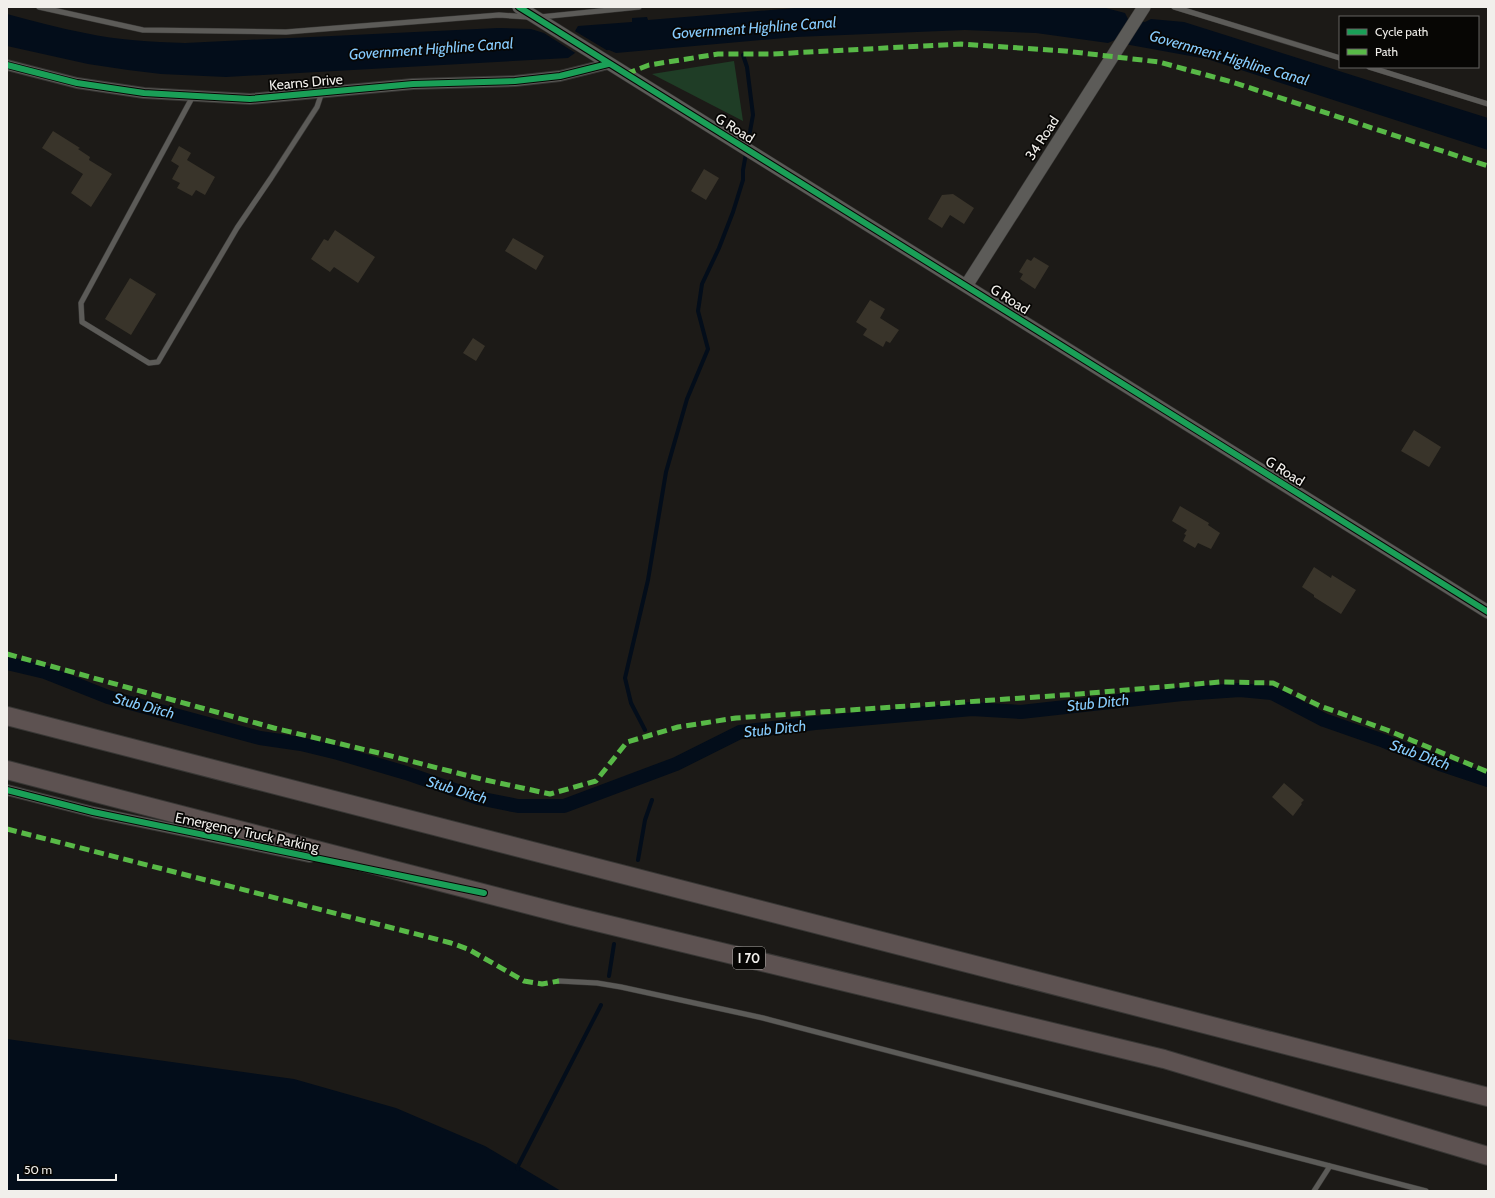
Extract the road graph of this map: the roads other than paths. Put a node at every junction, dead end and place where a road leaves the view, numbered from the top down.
1 (39, 7) edge
2 (518, 7) edge
3 (639, 7) edge
4 (1144, 7) edge
5 (1174, 7) edge
6 (535, 17) junction
7 (1339, 58) edge
8 (608, 64) junction
9 (7, 65) edge
10 (1372, 68) edge
11 (322, 92) junction
12 (194, 96) junction
13 (1488, 104) edge
14 (966, 286) junction
15 (1488, 612) edge
16 (7, 716) edge
17 (7, 770) edge
18 (7, 790) edge
19 (484, 893) junction
20 (559, 981) dead end
21 (1488, 1097) edge
22 (1488, 1156) edge
23 (1330, 1166) junction
24 (1314, 1191) edge
25 (1426, 1191) edge

1 - 6 lane
2 - 6 street, G Road
3 - 6 lane
4 - 14 street, 34 Road
5 - 7 lane
6 - 8 street, G Road
8 - 11 street, Kearns Drive
8 - 14 street, G Road
9 - 12 street, Kearns Drive
10 - 13 lane
11 - 12 street, Kearns Drive
11 - 12 lane
14 - 15 street, G Road
16 - 21 highway
17 - 19 highway, I 70
18 - 19 street, Emergency Truck Parking
19 - 22 highway, I 70
20 - 23 lane
23 - 24 lane
23 - 25 lane

